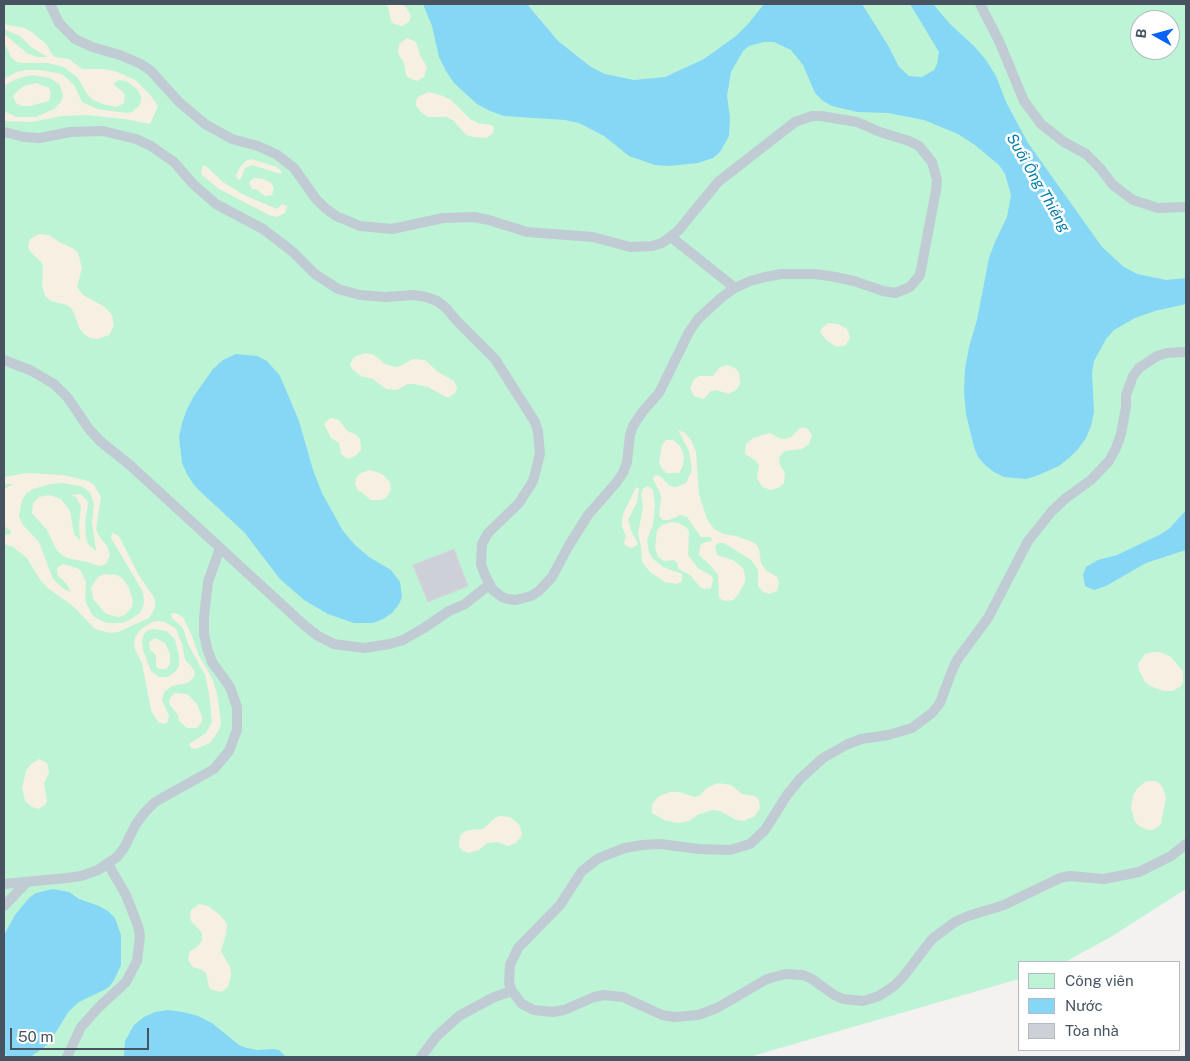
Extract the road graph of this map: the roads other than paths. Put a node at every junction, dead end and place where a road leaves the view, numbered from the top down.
1 (50, 4) edge
2 (980, 4) edge
3 (4, 132) edge
4 (1186, 207) edge
5 (671, 237) junction
6 (735, 288) junction
7 (1186, 352) edge
8 (4, 360) edge
9 (220, 548) junction
10 (490, 584) junction
11 (1186, 844) edge
12 (108, 864) junction
13 (28, 882) junction
14 (4, 884) edge
15 (4, 906) edge
16 (512, 991) junction
17 (67, 1057) edge
18 (421, 1057) edge

1 - 5 lane
2 - 4 lane
3 - 10 lane
5 - 6 lane
5 - 6 lane
6 - 10 lane
7 - 16 lane
8 - 9 lane
9 - 10 lane
9 - 12 lane
11 - 16 lane
12 - 13 lane
12 - 17 lane
13 - 14 lane
13 - 15 lane
16 - 18 lane

